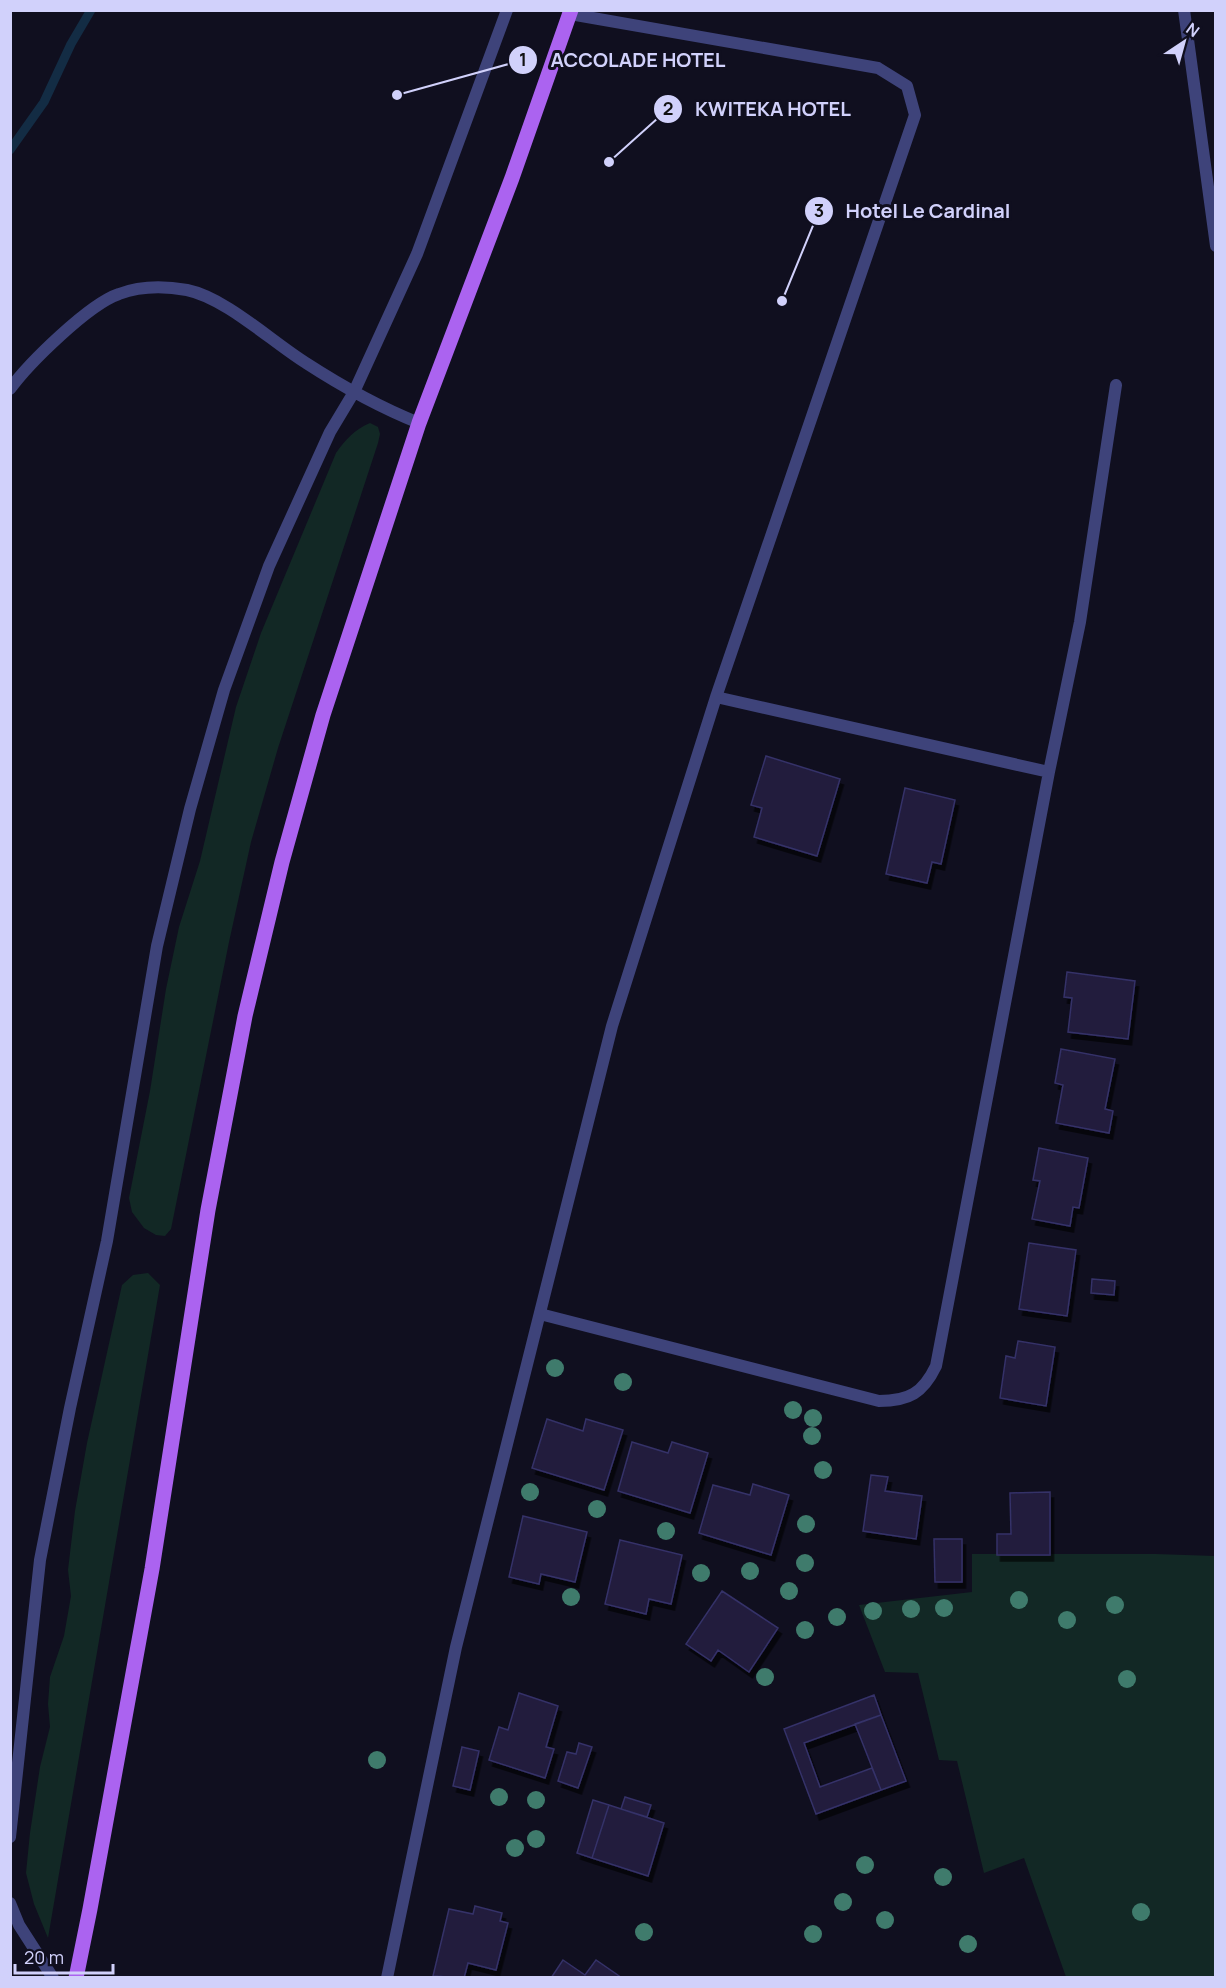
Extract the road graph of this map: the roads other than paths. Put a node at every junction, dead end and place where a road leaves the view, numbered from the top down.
1 (507, 10) edge
2 (1184, 10) edge
3 (571, 12) edge
4 (1215, 246) edge
5 (1116, 385) dead end
6 (10, 389) edge
7 (354, 392) junction
8 (419, 423) junction
9 (716, 697) junction
10 (1049, 772) junction
11 (540, 1314) junction
12 (10, 1837) edge
13 (10, 1902) edge
14 (53, 1977) edge
15 (76, 1977) edge
16 (387, 1977) edge

1 - 7 street
2 - 4 street
3 - 8 main road
3 - 9 street
5 - 10 street
6 - 7 street
7 - 8 street
7 - 12 street
8 - 15 main road
9 - 10 street
9 - 11 street
10 - 11 street
11 - 16 street
13 - 14 street

